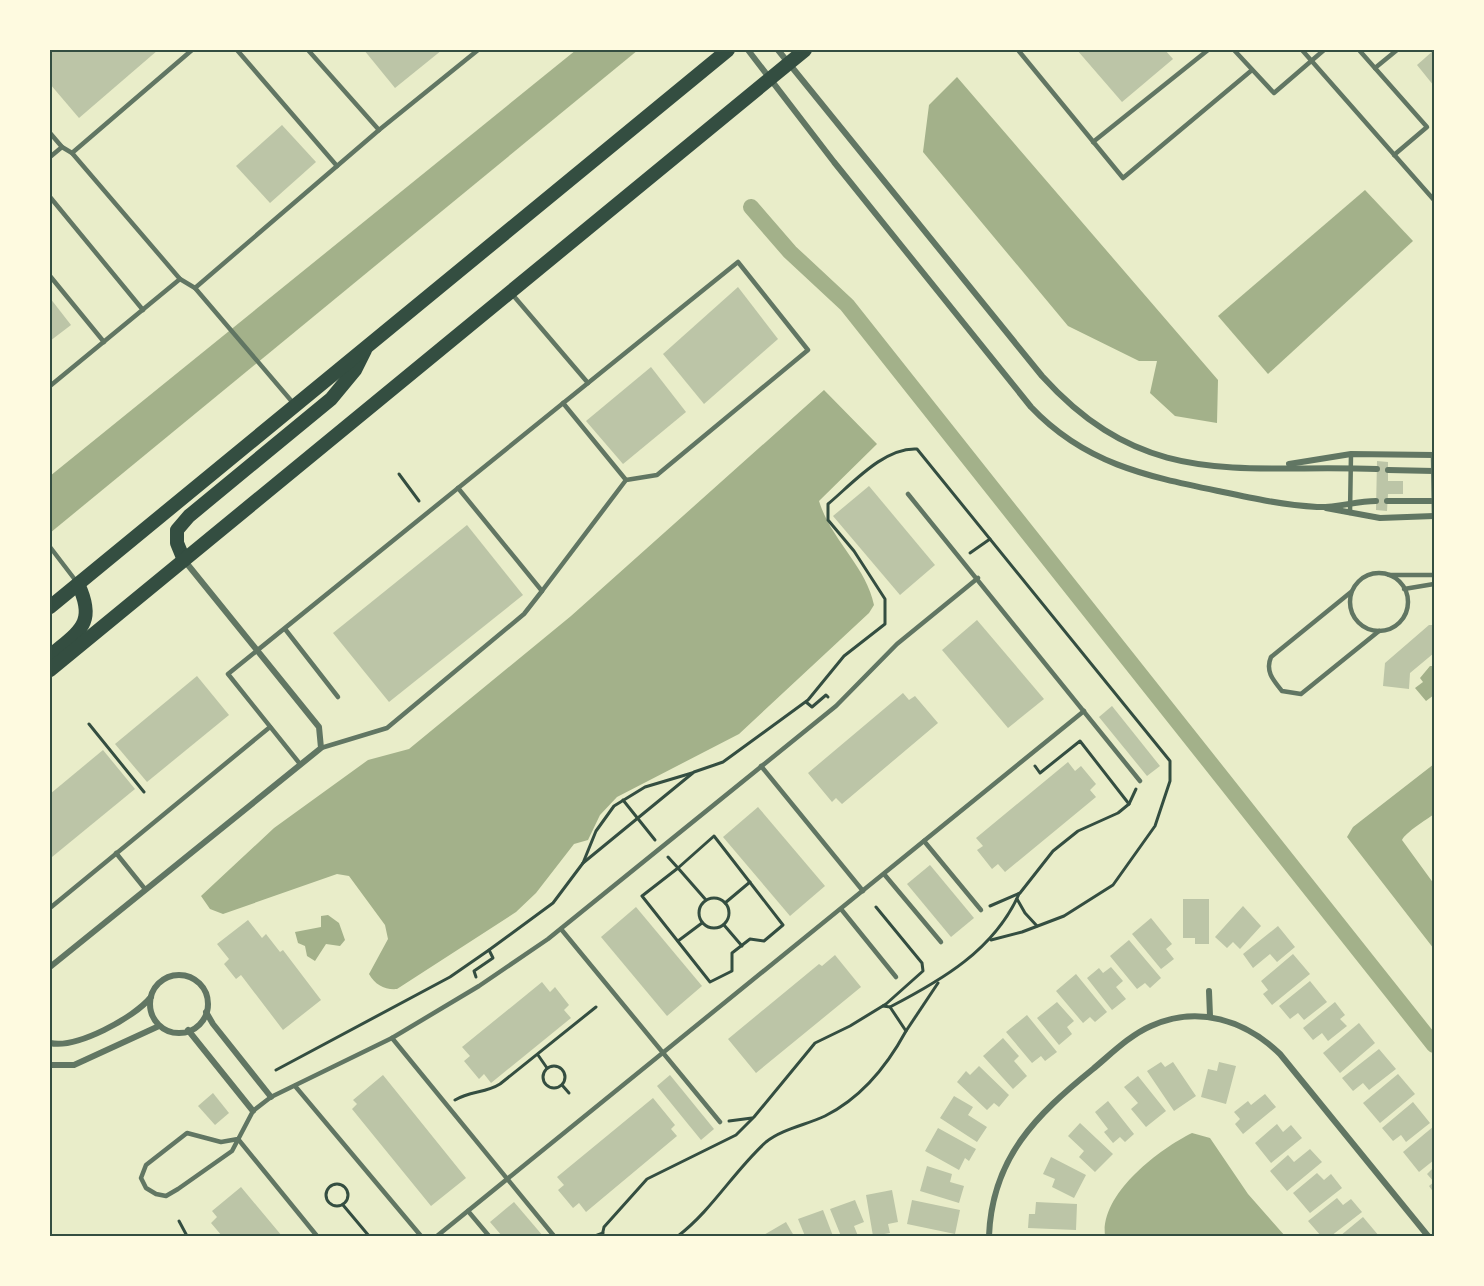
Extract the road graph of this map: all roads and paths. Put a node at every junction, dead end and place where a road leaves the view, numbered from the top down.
1 (192, 50) edge
2 (237, 50) edge
3 (308, 50) edge
4 (478, 50) edge
5 (728, 50) edge
6 (748, 50) edge
7 (778, 50) edge
8 (805, 50) edge
9 (1018, 50) edge
10 (1208, 50) edge
11 (1234, 50) edge
12 (1302, 50) edge
13 (1324, 50) edge
14 (1359, 50) edge
15 (1398, 50) edge
16 (1311, 60) junction
17 (789, 63) junction
18 (1375, 68) junction
19 (1252, 70) junction
20 (770, 78) junction
21 (379, 130) junction
22 (50, 133) edge
23 (1093, 142) junction
24 (62, 147) junction
25 (72, 153) junction
26 (1394, 155) junction
27 (50, 157) edge
28 (337, 166) junction
29 (50, 196) edge
30 (1434, 201) edge
31 (50, 276) edge
32 (180, 279) junction
33 (195, 288) junction
34 (510, 292) junction
35 (143, 310) junction
36 (104, 342) junction
37 (367, 346) junction
38 (588, 383) junction
39 (50, 386) edge
40 (563, 403) junction
41 (294, 405) junction
42 (1351, 454) junction
43 (1434, 455) edge
44 (1271, 467) junction
45 (1351, 468) junction
46 (1377, 469) dead end
47 (1388, 470) dead end
48 (1433, 471) edge
49 (399, 474) dead end
50 (626, 480) junction
51 (458, 488) junction
52 (908, 494) dead end
53 (419, 501) dead end
54 (1376, 501) dead end
55 (1387, 501) dead end
56 (1434, 501) edge
57 (1351, 503) junction
58 (1320, 507) junction
59 (1350, 513) junction
60 (1434, 516) edge
61 (990, 539) junction
62 (50, 547) edge
63 (970, 553) dead end
64 (184, 560) junction
65 (1388, 575) junction
66 (1434, 575) edge
67 (978, 578) junction
68 (78, 584) junction
69 (1434, 584) edge
70 (1404, 589) junction
71 (543, 591) junction
72 (1352, 592) junction
73 (50, 607) edge
74 (285, 629) junction
75 (1379, 631) junction
76 (258, 651) junction
77 (50, 656) edge
78 (50, 670) edge
79 (338, 697) dead end
80 (828, 697) dead end
81 (806, 702) junction
82 (1084, 711) junction
83 (89, 724) dead end
84 (270, 727) junction
85 (321, 748) junction
86 (300, 764) junction
87 (761, 766) junction
88 (1035, 766) dead end
89 (694, 772) junction
90 (1140, 782) joint
91 (144, 792) dead end
92 (623, 800) junction
93 (1129, 804) junction
94 (637, 819) junction
95 (655, 840) dead end
96 (924, 841) junction
97 (117, 853) junction
98 (668, 857) dead end
99 (582, 863) junction
100 (678, 868) junction
101 (884, 874) junction
102 (750, 882) junction
103 (146, 889) junction
104 (863, 891) junction
105 (1020, 893) junction
106 (1017, 899) junction
107 (706, 900) junction
108 (725, 903) junction
109 (876, 907) dead end
110 (50, 908) edge
111 (841, 909) junction
112 (981, 910) joint
113 (702, 923) junction
114 (724, 925) junction
115 (1037, 926) junction
116 (561, 929) junction
117 (991, 940) junction
118 (678, 941) junction
119 (941, 942) dead end
120 (742, 946) junction
121 (489, 950) junction
122 (50, 967) edge
123 (896, 976) dead end
124 (476, 977) dead end
125 (940, 980) junction
126 (1209, 991) dead end
127 (152, 997) junction
128 (883, 1006) junction
129 (596, 1007) dead end
130 (890, 1007) junction
131 (206, 1012) junction
132 (1210, 1016) junction
133 (159, 1026) junction
134 (188, 1030) junction
135 (906, 1031) junction
136 (392, 1038) junction
137 (50, 1042) edge
138 (537, 1054) junction
139 (663, 1054) junction
140 (50, 1065) edge
141 (547, 1068) junction
142 (276, 1070) dead end
143 (561, 1085) junction
144 (295, 1086) junction
145 (569, 1093) dead end
146 (271, 1097) junction
147 (455, 1101) dead end
148 (253, 1111) junction
149 (754, 1118) junction
150 (720, 1122) joint
151 (238, 1139) junction
152 (507, 1180) junction
153 (343, 1205) junction
154 (468, 1211) junction
155 (179, 1221) dead end
156 (602, 1235) edge
157 (187, 1236) edge
158 (317, 1236) edge
159 (369, 1236) edge
160 (421, 1236) edge
161 (437, 1236) edge
162 (489, 1236) edge
163 (554, 1236) edge
164 (595, 1236) edge
165 (678, 1236) edge
166 (988, 1236) edge
167 (1428, 1236) edge

1 - 25 lane
2 - 28 lane
3 - 21 lane
4 - 21 lane
5 - 37 main road
6 - 20 street
7 - 17 street
8 - 17 main road
9 - 23 lane
10 - 23 lane
11 - 19 lane
12 - 16 lane
13 - 16 lane
14 - 18 lane
15 - 18 lane
16 - 19 lane
16 - 26 lane
17 - 20 main road
17 - 44 street
18 - 26 lane
19 - 23 lane
20 - 34 main road
20 - 58 street
21 - 28 lane
22 - 24 lane
24 - 25 lane
24 - 27 lane
25 - 32 lane
26 - 30 lane
28 - 33 lane
29 - 35 lane
31 - 36 lane
32 - 33 lane
32 - 35 lane
33 - 41 lane
34 - 38 lane
34 - 64 main road
35 - 36 lane
36 - 39 lane
37 - 41 main road
37 - 64 main road
38 - 40 lane
38 - 50 lane
40 - 50 lane
40 - 51 lane
41 - 68 main road
42 - 43 street
42 - 44 street
42 - 45 lane
43 - 48 lane
44 - 45 street
45 - 46 street
45 - 57 lane
47 - 48 street
48 - 56 lane
49 - 53 path
50 - 71 lane
51 - 71 lane
51 - 74 lane
52 - 67 lane
54 - 57 street
55 - 56 street
56 - 60 lane
57 - 58 street
57 - 59 lane
58 - 59 street
59 - 60 street
61 - 63 path
61 - 81 path
61 - 115 path
62 - 68 lane
64 - 76 street
64 - 78 main road
65 - 66 lane
65 - 70 lane
65 - 72 lane
67 - 82 lane
67 - 87 lane
68 - 73 main road
68 - 77 main road
69 - 70 lane
70 - 75 lane
71 - 85 lane
72 - 75 lane
72 - 75 lane
74 - 76 lane
74 - 79 lane
76 - 84 lane
76 - 85 street
80 - 81 path
81 - 89 path
82 - 90 lane
82 - 96 lane
83 - 91 path
84 - 86 lane
84 - 97 lane
85 - 86 street
86 - 103 street
87 - 104 lane
87 - 116 lane
88 - 93 path
89 - 92 path
89 - 94 path
90 - 93 path
92 - 94 path
92 - 99 path
93 - 105 path
94 - 95 path
94 - 99 path
96 - 101 lane
96 - 112 lane
97 - 103 lane
97 - 110 lane
98 - 100 path
99 - 121 path
100 - 102 path
100 - 107 path
100 - 118 path
101 - 104 lane
101 - 119 lane
102 - 108 path
102 - 120 path
103 - 122 street
104 - 111 lane
105 - 106 path
105 - 112 path
106 - 115 path
106 - 117 path
107 - 108 path
107 - 113 path
108 - 114 path
109 - 128 path
111 - 123 lane
111 - 139 lane
113 - 114 path
113 - 118 path
114 - 120 path
115 - 117 path
116 - 136 lane
116 - 139 lane
117 - 125 path
118 - 120 path
121 - 124 path
121 - 142 path
125 - 130 path
125 - 135 path
126 - 132 street
127 - 131 street
127 - 133 street
127 - 137 street
128 - 130 path
128 - 149 path
129 - 138 path
130 - 135 path
131 - 134 street
131 - 146 street
132 - 166 street
132 - 167 street
133 - 134 street
133 - 140 street
134 - 148 street
135 - 165 path
136 - 144 lane
136 - 152 lane
138 - 141 path
138 - 147 path
139 - 150 lane
139 - 152 lane
141 - 143 path
141 - 143 path
143 - 145 path
144 - 146 lane
144 - 160 lane
146 - 148 lane
148 - 151 lane
149 - 150 path
149 - 156 path
151 - 151 lane
151 - 158 lane
152 - 154 lane
152 - 163 lane
153 - 153 path
153 - 159 path
154 - 161 lane
154 - 162 lane
155 - 157 path
156 - 164 path

